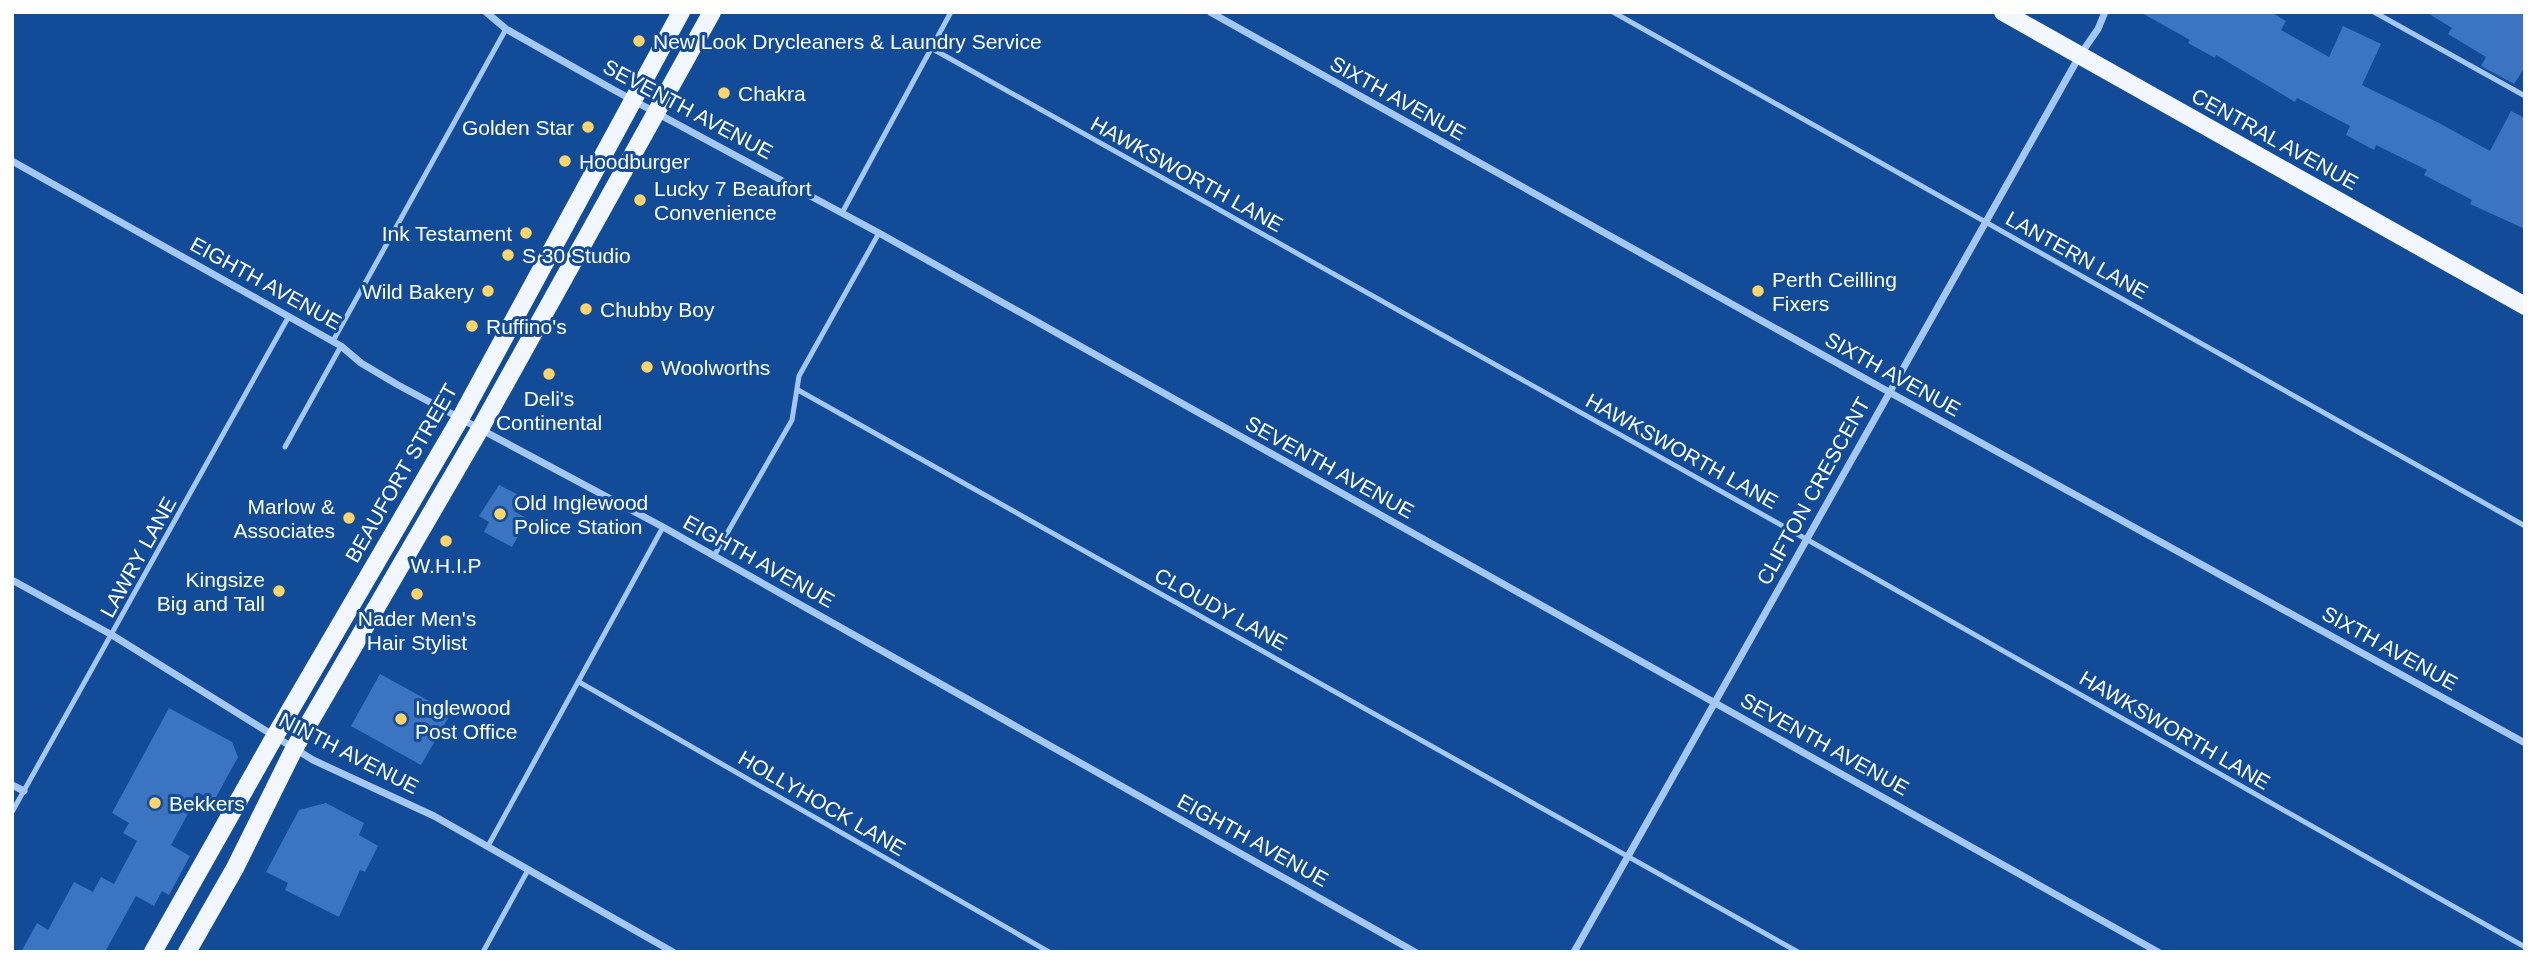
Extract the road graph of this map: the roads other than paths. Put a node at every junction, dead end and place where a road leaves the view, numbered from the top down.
1 (486, 12) edge
2 (681, 12) edge
3 (712, 12) edge
4 (951, 12) edge
5 (1210, 12) edge
6 (1613, 12) edge
7 (2003, 12) edge
8 (2105, 12) edge
9 (2374, 12) edge
10 (506, 29) junction
11 (931, 48) junction
12 (2080, 55) junction
13 (2525, 96) edge
14 (632, 99) junction
15 (656, 112) junction
16 (12, 161) edge
17 (842, 213) junction
18 (1985, 222) junction
19 (879, 233) junction
20 (2525, 306) edge
21 (289, 316) junction
22 (333, 341) junction
23 (341, 346) junction
24 (798, 390) junction
25 (1889, 392) junction
26 (460, 419) junction
27 (480, 429) junction
28 (285, 447) dead end
29 (2525, 526) edge
30 (663, 527) junction
31 (1806, 539) junction
32 (715, 556) junction
33 (12, 580) edge
34 (112, 635) junction
35 (579, 682) junction
36 (1714, 702) junction
37 (275, 736) junction
38 (2525, 743) edge
39 (294, 749) junction
40 (12, 785) edge
41 (24, 791) junction
42 (12, 812) edge
43 (488, 846) junction
44 (1628, 856) junction
45 (528, 870) junction
46 (2525, 947) edge
47 (153, 952) edge
48 (187, 952) edge
49 (483, 952) edge
50 (673, 952) edge
51 (1049, 952) edge
52 (1415, 952) edge
53 (1574, 952) edge
54 (1798, 952) edge
55 (2158, 952) edge

1 - 10 street, SEVENTH AVENUE
2 - 14 main road, BEAUFORT STREET
3 - 15 main road
4 - 11 lane
5 - 25 street, SIXTH AVENUE
6 - 18 lane, LANTERN LANE
7 - 12 main road, CENTRAL AVENUE
8 - 12 street, CLIFTON CRESCENT
9 - 13 lane
10 - 14 street, SEVENTH AVENUE
10 - 22 lane
11 - 17 lane
11 - 31 lane, HAWKSWORTH LANE
12 - 18 street, CLIFTON CRESCENT
12 - 20 main road, CENTRAL AVENUE
14 - 15 street, SEVENTH AVENUE
14 - 26 main road, BEAUFORT STREET
15 - 17 street, SEVENTH AVENUE
15 - 27 main road
16 - 21 street, EIGHTH AVENUE
17 - 19 street, SEVENTH AVENUE
18 - 25 street, CLIFTON CRESCENT
18 - 29 lane, LANTERN LANE
19 - 24 lane
19 - 36 street, SEVENTH AVENUE
21 - 22 street, EIGHTH AVENUE
21 - 34 lane, LAWRY LANE
22 - 23 street, EIGHTH AVENUE
23 - 26 street, EIGHTH AVENUE
23 - 28 lane
24 - 32 lane
24 - 44 lane, CLOUDY LANE
25 - 31 street, CLIFTON CRESCENT
25 - 38 street, SIXTH AVENUE
26 - 27 street, EIGHTH AVENUE
26 - 37 main road, BEAUFORT STREET
27 - 30 street, EIGHTH AVENUE
27 - 39 main road
30 - 32 street, EIGHTH AVENUE
30 - 35 lane
31 - 36 street, CLIFTON CRESCENT
31 - 46 lane, HAWKSWORTH LANE
32 - 52 street, EIGHTH AVENUE
33 - 34 street, NINTH AVENUE
34 - 37 street, NINTH AVENUE
34 - 41 lane, LAWRY LANE
35 - 43 lane
35 - 51 lane, HOLLYHOCK LANE
36 - 44 street, CLIFTON CRESCENT
36 - 55 street, SEVENTH AVENUE
37 - 39 street, NINTH AVENUE
37 - 47 main road, BEAUFORT STREET
39 - 43 street, NINTH AVENUE
39 - 48 main road
40 - 41 street
41 - 42 lane, LAWRY LANE
43 - 45 street, NINTH AVENUE
44 - 53 street, CLIFTON CRESCENT
44 - 54 lane, CLOUDY LANE
45 - 49 lane
45 - 50 street, NINTH AVENUE

